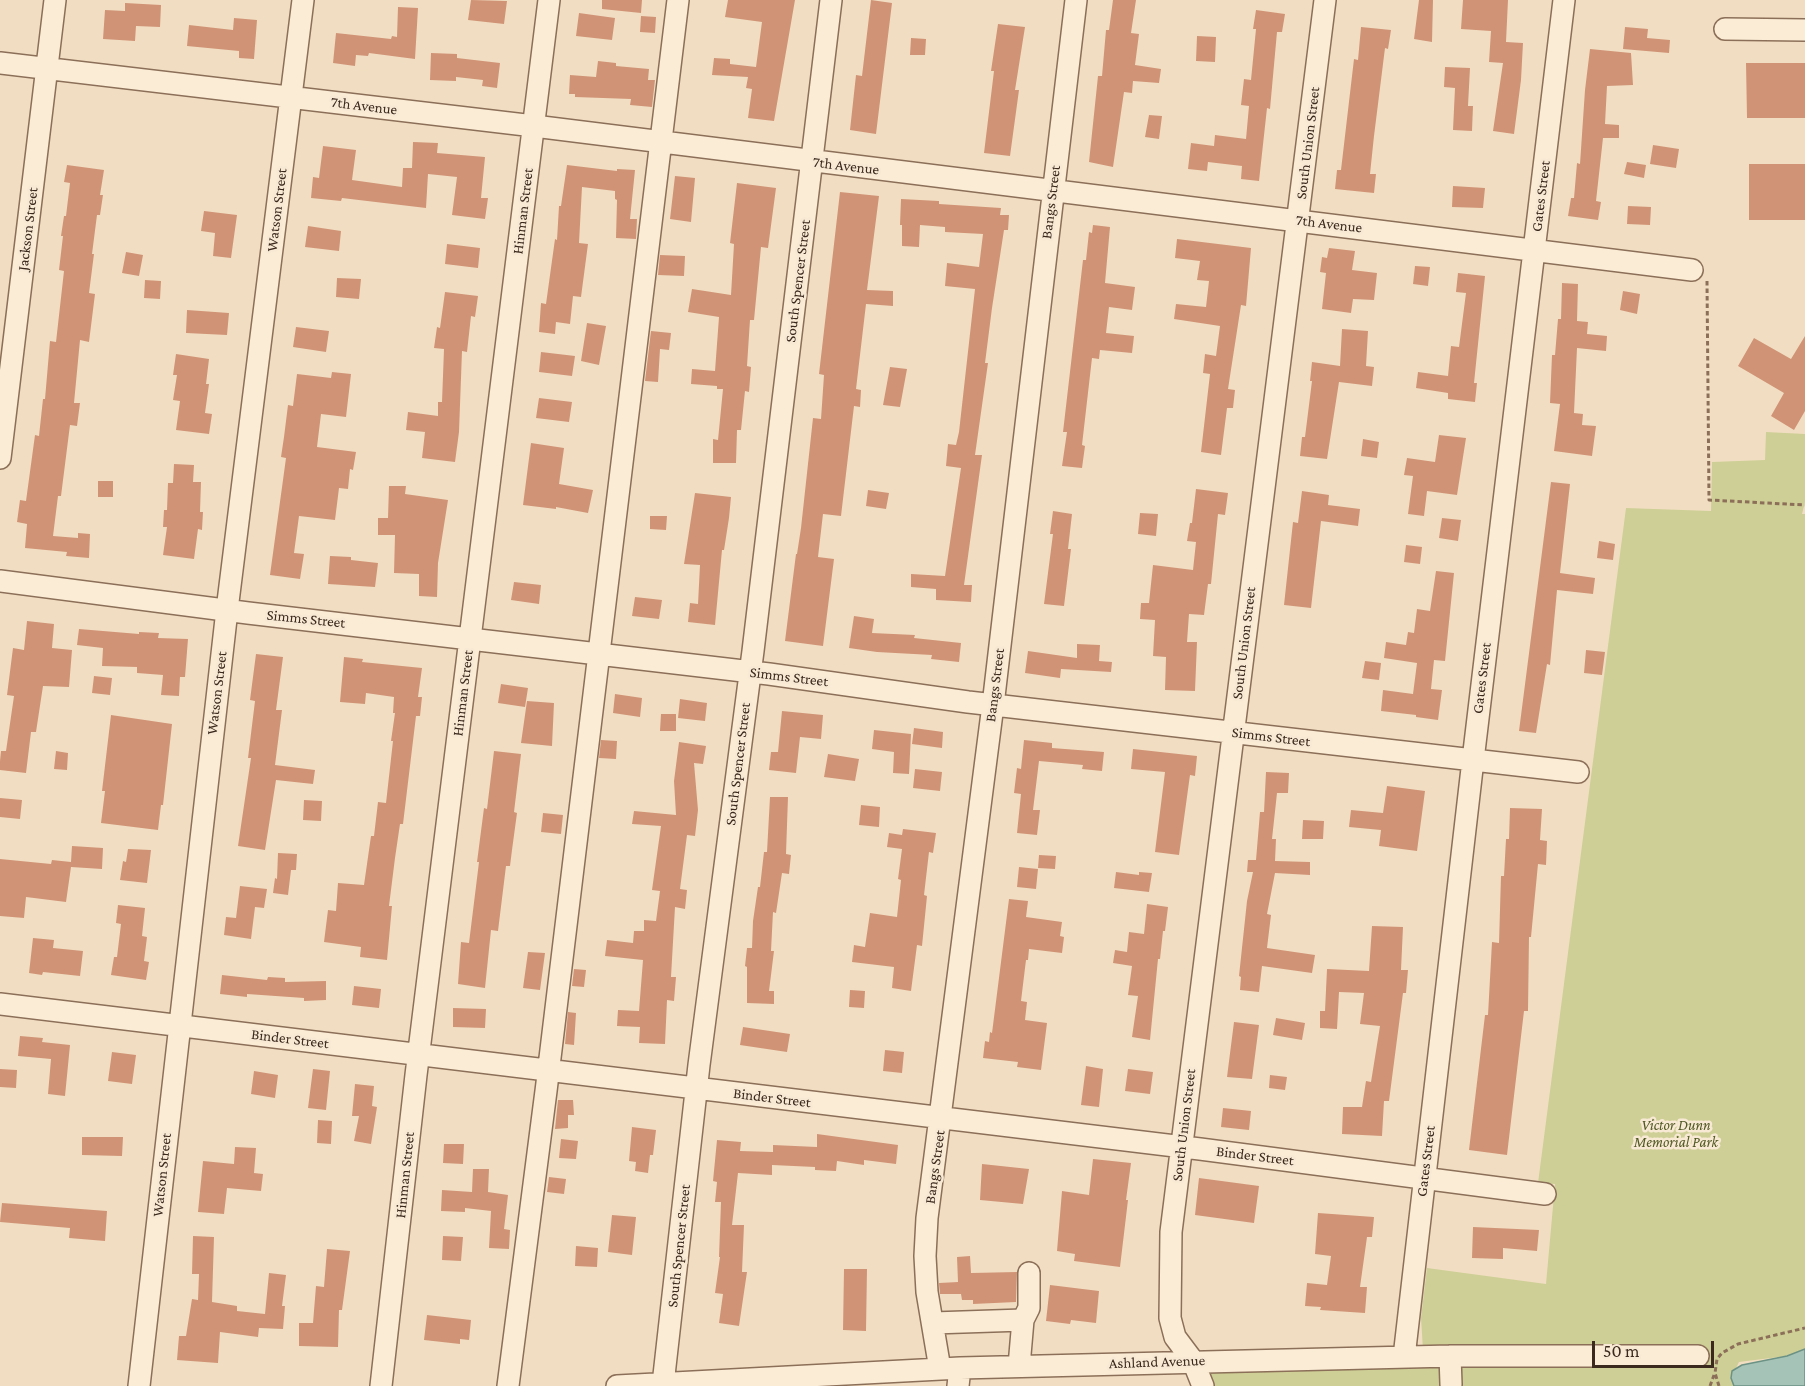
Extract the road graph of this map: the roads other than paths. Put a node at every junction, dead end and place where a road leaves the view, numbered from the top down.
1 (56, 0) edge
2 (303, 0) edge
3 (549, 0) edge
4 (678, 0) edge
5 (831, 0) edge
6 (1076, 0) edge
7 (1325, 0) edge
8 (1564, 0) edge
9 (1725, 30) dead end
10 (1805, 30) edge
11 (0, 63) edge
12 (47, 69) junction
13 (291, 97) junction
14 (534, 126) junction
15 (661, 142) junction
16 (813, 162) junction
17 (1053, 191) junction
18 (1298, 220) junction
19 (1534, 250) junction
20 (1700, 274) road end
21 (0, 458) edge
22 (0, 581) edge
23 (227, 610) junction
24 (469, 639) junction
25 (598, 654) junction
26 (749, 672) junction
27 (993, 705) junction
28 (1232, 732) junction
29 (1473, 760) junction
30 (1578, 772) dead end
31 (0, 1004) edge
32 (178, 1027) junction
33 (419, 1056) junction
34 (549, 1071) junction
35 (696, 1089) junction
36 (941, 1119) junction
37 (1181, 1147) junction
38 (1424, 1178) junction
39 (1545, 1194) dead end
40 (1029, 1273) dead end
41 (1023, 1320) junction
42 (933, 1323) junction
43 (1450, 1356) junction
44 (1698, 1356) dead end
45 (1404, 1357) junction
46 (1193, 1361) junction
47 (1019, 1366) junction
48 (953, 1374) edge
49 (663, 1384) edge
50 (1451, 1384) dead end
51 (139, 1386) edge
52 (381, 1386) edge
53 (508, 1386) edge
54 (617, 1386) edge
55 (1203, 1386) edge

1 - 12 street, Jackson Street
2 - 13 street, Watson Street
3 - 14 street, Hinman Street
4 - 15 street
5 - 16 street, South Spencer Street
6 - 17 street, Bangs Street
7 - 18 street, South Union Street
8 - 19 street, Gates Street
9 - 10 street
11 - 12 street, 7th Avenue
12 - 13 street, 7th Avenue
12 - 21 street, Jackson Street
13 - 14 street, 7th Avenue
13 - 23 street, Watson Street
14 - 15 street, 7th Avenue
14 - 24 street, Hinman Street
15 - 16 street, 7th Avenue
15 - 25 street
16 - 17 street, 7th Avenue
16 - 26 street, South Spencer Street
17 - 18 street, 7th Avenue
17 - 27 street, Bangs Street
18 - 19 street, 7th Avenue
18 - 28 street, South Union Street
19 - 20 street, 7th Avenue
19 - 29 street, Gates Street
22 - 23 street, Simms Street
23 - 24 street, Simms Street
23 - 32 street, Watson Street
24 - 25 street, Simms Street
24 - 33 street, Hinman Street
25 - 26 street, Simms Street
25 - 34 street
26 - 27 street, Simms Street
26 - 35 street, South Spencer Street
27 - 28 street, Simms Street
27 - 36 street, Bangs Street
28 - 29 street, Simms Street
28 - 37 street, South Union Street
29 - 30 street, Simms Street
29 - 38 street, Gates Street
31 - 32 street, Binder Street
32 - 33 street, Binder Street
32 - 51 street, Watson Street
33 - 34 street, Binder Street
33 - 52 street, Hinman Street
34 - 35 street, Binder Street
34 - 53 street
35 - 36 street, Binder Street
35 - 49 street, South Spencer Street
36 - 37 street, Binder Street
36 - 42 street, Bangs Street
37 - 38 street, Binder Street
37 - 46 street, South Union Street
38 - 39 street, Binder Street
38 - 45 street, Gates Street
40 - 41 street
41 - 42 street
41 - 47 street
42 - 48 street, Bangs Street
43 - 44 street, Ashland Avenue
43 - 45 street, Ashland Avenue
43 - 50 street
45 - 46 street, Ashland Avenue
46 - 47 street, Ashland Avenue
46 - 55 street, South Union Street
47 - 48 street, Ashland Avenue
48 - 49 street, Ashland Avenue
49 - 54 street, Ashland Avenue

